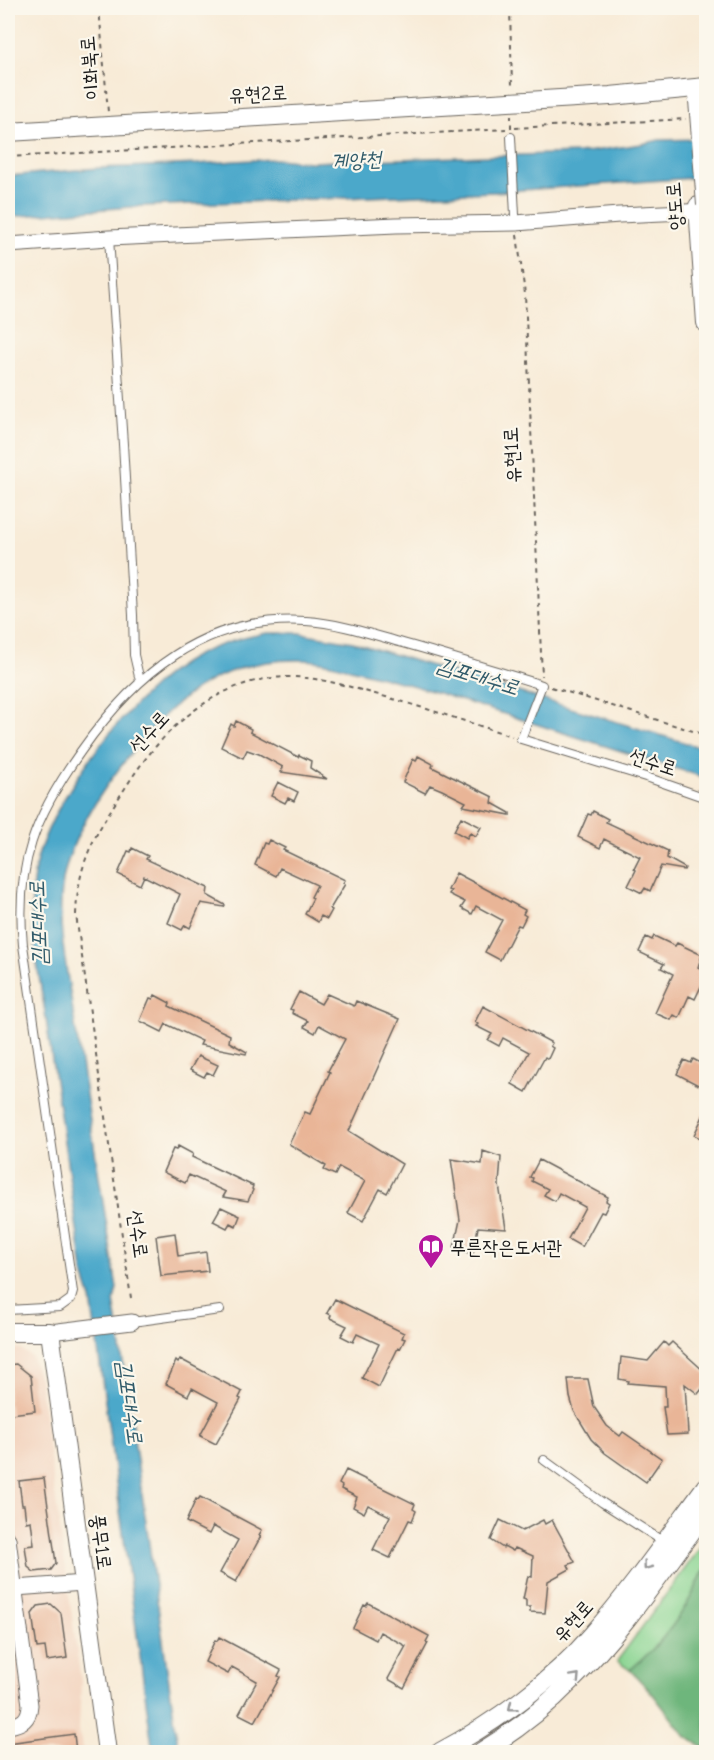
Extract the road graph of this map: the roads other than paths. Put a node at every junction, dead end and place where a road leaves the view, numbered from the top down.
1 (697, 97) edge
2 (8, 132) edge
3 (511, 137) dead end
4 (703, 211) edge
5 (515, 219) junction
6 (109, 238) junction
7 (8, 245) edge
8 (706, 322) edge
9 (140, 681) junction
10 (706, 798) edge
11 (220, 1310) dead end
12 (8, 1311) edge
13 (132, 1322) joint
14 (8, 1332) edge
15 (51, 1334) junction
16 (8, 1338) edge
17 (544, 1460) dead end
18 (706, 1486) edge
19 (706, 1512) edge
20 (8, 1539) edge
21 (671, 1547) junction
22 (81, 1582) junction
23 (15, 1588) junction
24 (8, 1726) edge
25 (101, 1752) edge
26 (107, 1752) edge
27 (440, 1752) edge
28 (481, 1752) edge

1 - 2 street, 유현2로
1 - 4 street, 양도로
3 - 5 lane
4 - 5 street
4 - 8 street, 양도로
5 - 6 street
6 - 7 street
6 - 9 lane
9 - 10 lane, 선수로
9 - 12 lane
11 - 13 lane
13 - 15 street
14 - 15 street
15 - 16 street
15 - 22 street, 풍무1로
17 - 21 lane
18 - 21 street, 유현로
19 - 21 street, 유현로
20 - 23 street
21 -> 27 street, 유현로
28 -> 21 street, 유현로
22 - 23 street
22 - 25 street, 풍무1로
22 - 26 street, 풍무1로
23 - 24 street

